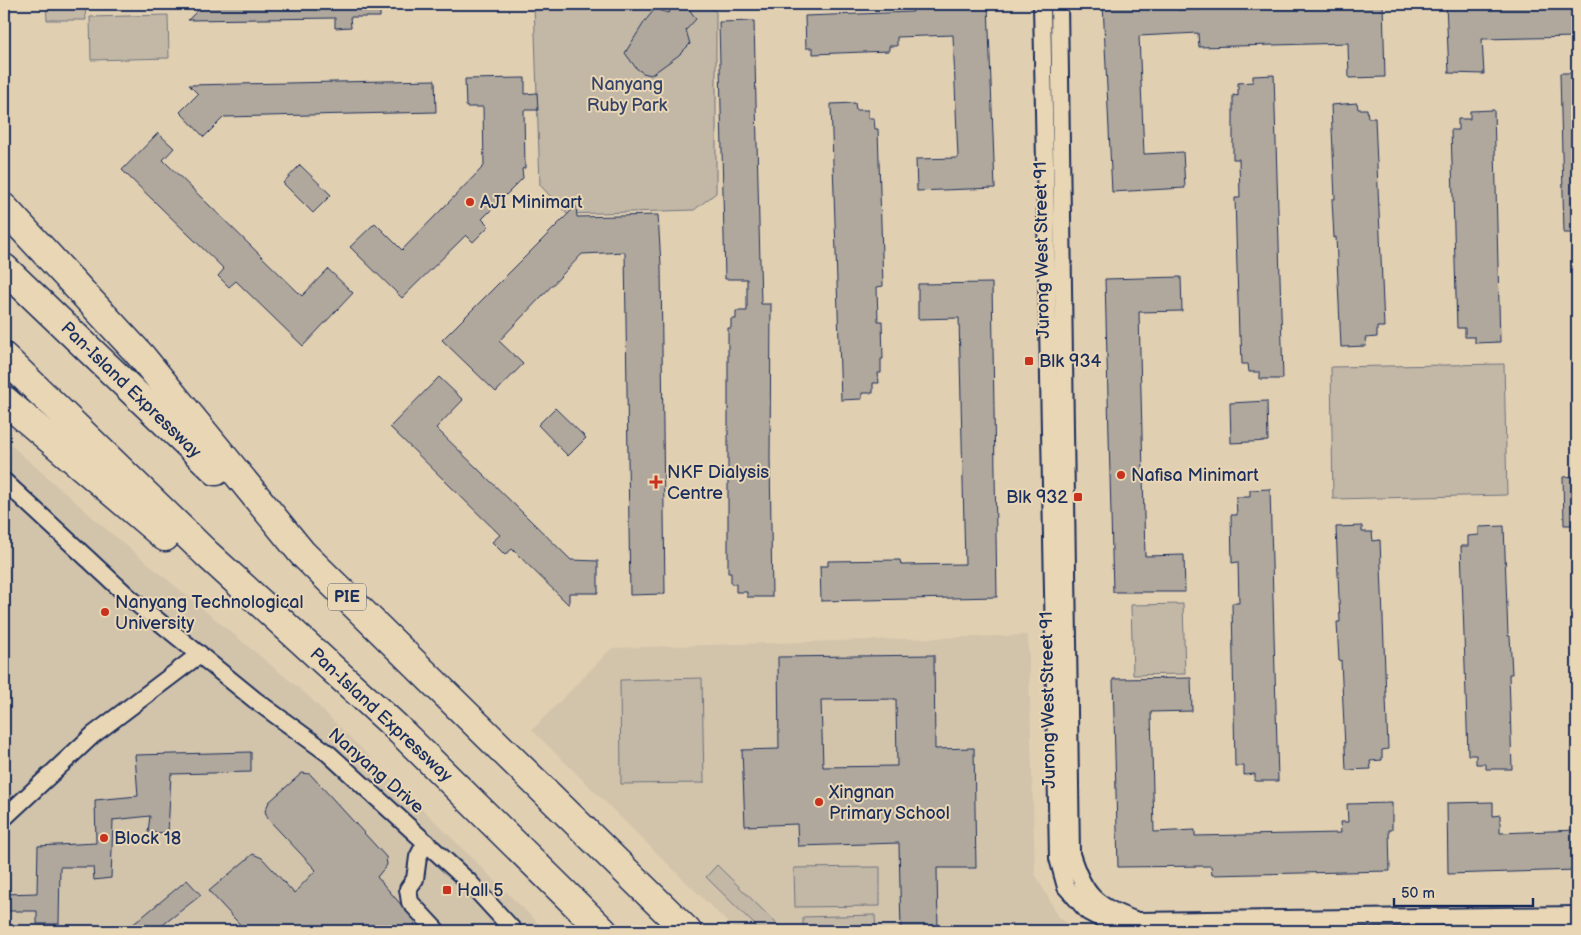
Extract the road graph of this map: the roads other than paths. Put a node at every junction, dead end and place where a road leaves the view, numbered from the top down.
1 (1042, 4) edge
2 (1059, 4) edge
3 (4, 208) edge
4 (4, 268) edge
5 (4, 357) edge
6 (4, 400) edge
7 (4, 481) edge
8 (302, 553) junction
9 (207, 554) junction
10 (200, 654) junction
11 (4, 818) edge
12 (426, 842) junction
13 (1577, 915) edge
14 (1577, 930) edge
15 (438, 931) edge
16 (514, 931) edge
17 (604, 931) edge
18 (686, 931) edge
19 (1124, 931) edge
20 (1494, 931) edge

1 - 19 street, Jurong West Street 91
2 - 13 street, Jurong West Street 91
3 - 8 highway
4 - 8 highway, Pan-Island Expressway / PIE
5 - 9 highway, Pan-Island Expressway
6 - 9 highway
7 - 10 street, Nanyang Drive
8 - 18 highway, Pan-Island Expressway / PIE
9 - 17 highway, Pan-Island Expressway
10 - 11 street
10 - 12 street, Nanyang Drive
12 - 15 street
12 - 16 street, Nanyang Drive
14 - 20 street

